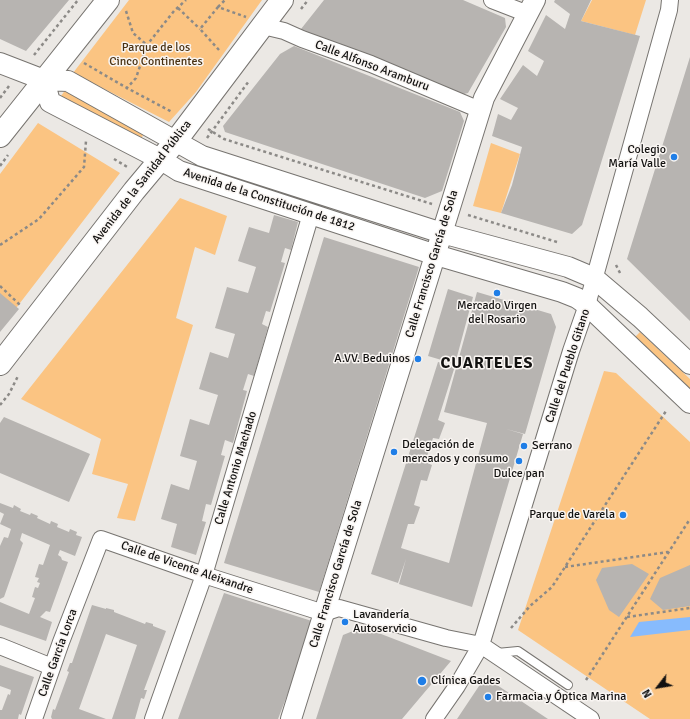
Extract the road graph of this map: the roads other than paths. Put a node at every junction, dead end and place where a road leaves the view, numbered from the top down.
1 (282, 0) edge
2 (492, 0) edge
3 (670, 0) edge
4 (116, 2) edge
5 (531, 7) edge
6 (255, 22) junction
7 (0, 63) edge
8 (44, 80) junction
9 (480, 110) junction
10 (175, 142) junction
11 (4, 145) edge
12 (160, 159) junction
13 (311, 214) junction
14 (442, 233) junction
15 (436, 255) junction
16 (594, 278) junction
17 (587, 305) junction
18 (0, 364) edge
19 (690, 364) edge
20 (690, 403) edge
21 (204, 575) junction
22 (82, 588) joint
23 (324, 612) junction
24 (0, 646) edge
25 (488, 650) junction
26 (52, 667) junction
27 (568, 685) dead end
28 (34, 719) edge
29 (153, 719) edge
30 (291, 719) edge
31 (434, 719) edge
32 (592, 719) edge

1 - 6 main road, Avenida de la Sanidad Pública
2 - 5 street
3 - 16 street, Calle del Pueblo Gitano
4 - 8 main road
5 - 9 street, Calle Francisco García de Sola
6 - 9 street, Calle Alfonso Aramburu
6 - 10 main road, Avenida de la Sanidad Pública
7 - 8 street
8 - 10 street, Avenida de la Constitución de 1812
8 - 11 main road
8 - 12 street, Avenida de la Constitución de 1812
9 - 14 street, Calle Francisco García de Sola
10 - 12 main road, Avenida de la Sanidad Pública
10 - 14 street, Avenida de la Constitución de 1812
12 - 13 street, Avenida de la Constitución de 1812
12 - 18 main road, Avenida de la Sanidad Pública
13 - 15 street, Avenida de la Constitución de 1812
13 - 21 street, Calle Antonio Machado
14 - 15 street, Calle Francisco García de Sola
14 - 16 street, Avenida de la Constitución de 1812
15 - 17 street, Avenida de la Constitución de 1812
15 - 23 street, Calle Francisco García de Sola
16 - 17 street, Calle del Pueblo Gitano
16 - 19 street, Avenida de la Constitución de 1812
17 - 20 street, Avenida de la Constitución de 1812
17 - 25 street, Calle del Pueblo Gitano
21 - 22 street, Calle de Vicente Aleixandre
21 - 23 street, Calle de Vicente Aleixandre
21 - 29 street, Calle Antonio Machado
22 - 26 street, Calle García Lorca
23 - 25 street
23 - 30 street, Calle Francisco García de Sola
24 - 26 street
25 - 27 lane
25 - 31 street, Calle del Pueblo Gitano
25 - 32 street
26 - 28 street, Calle García Lorca

